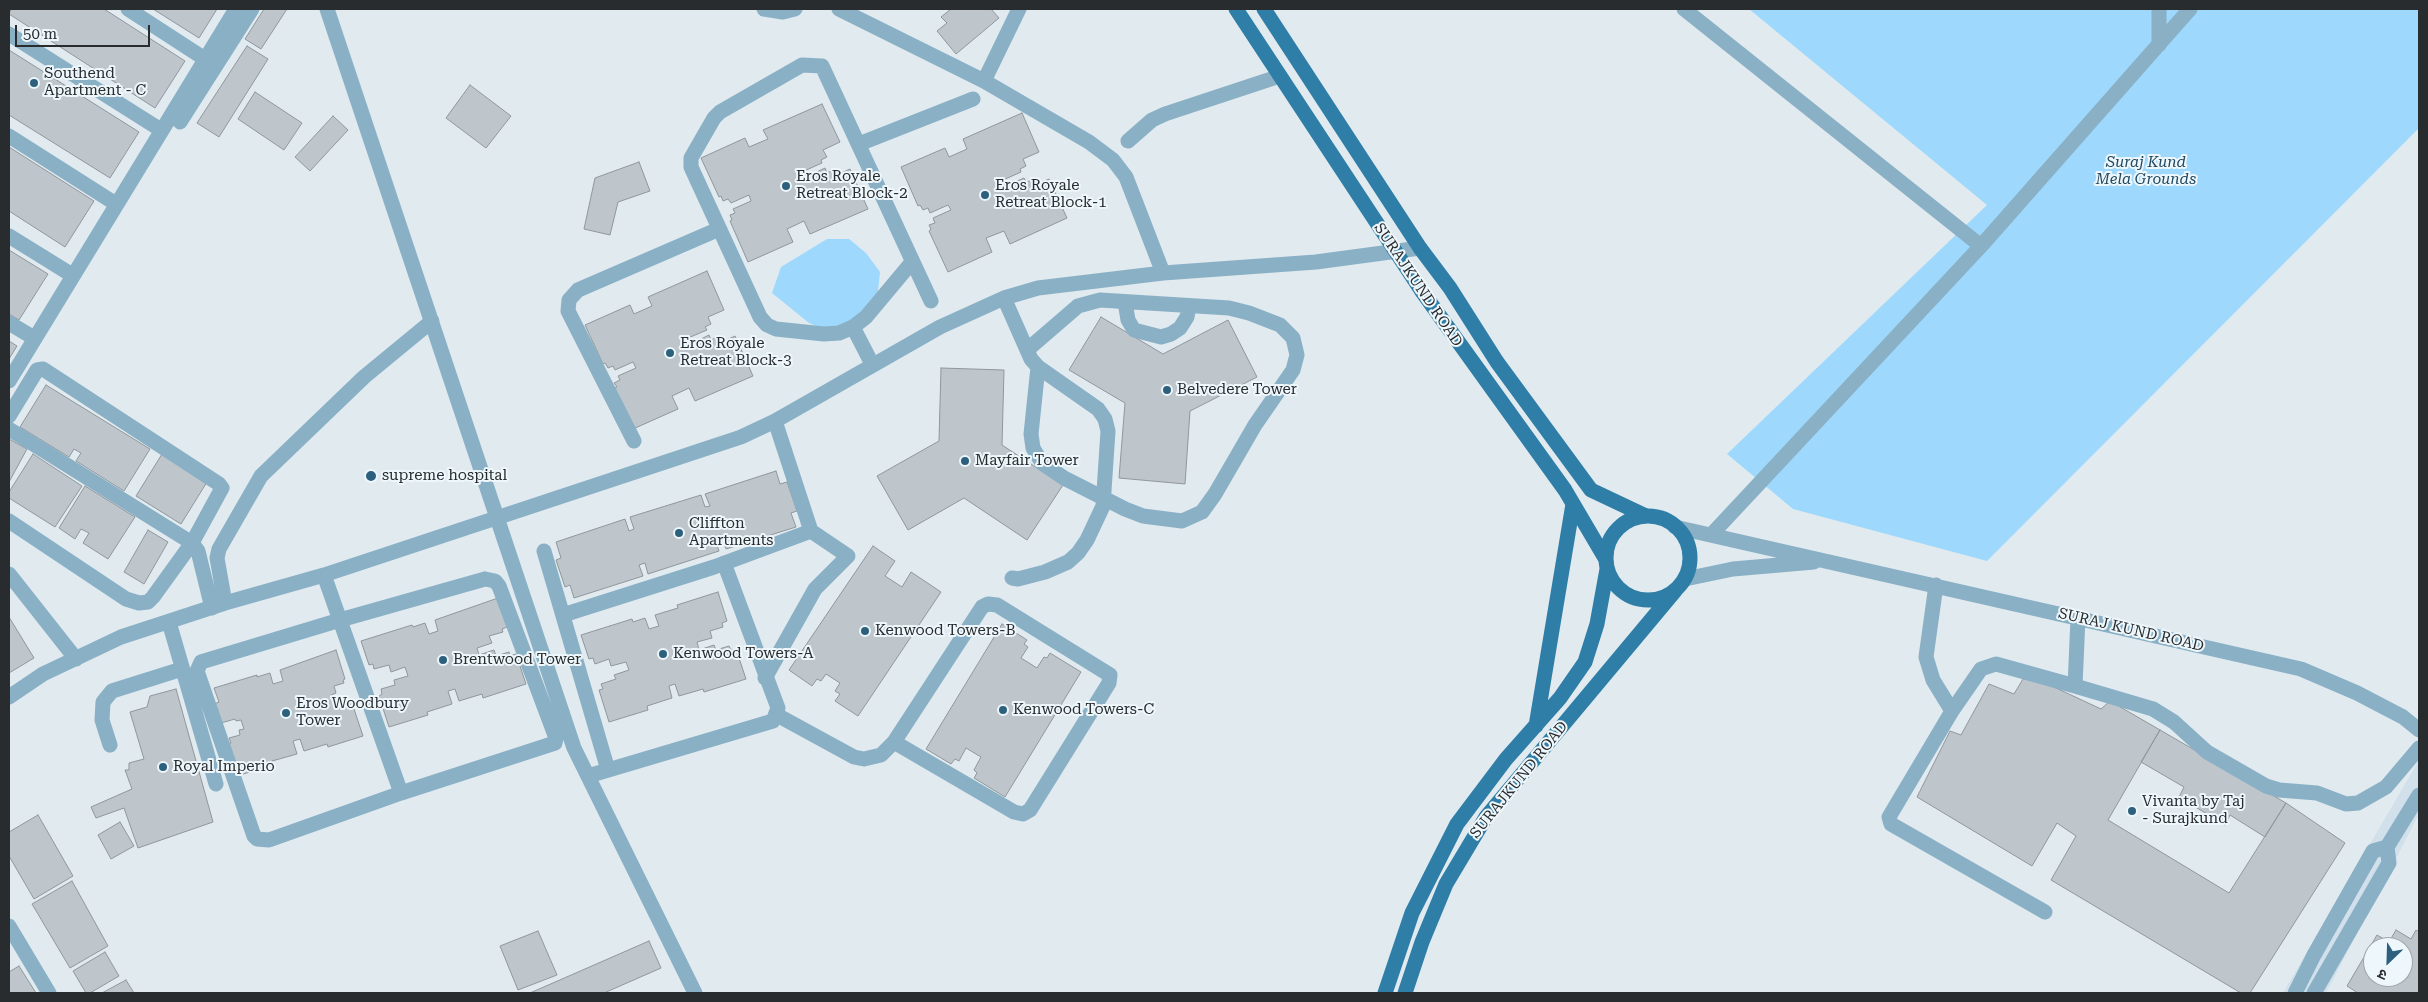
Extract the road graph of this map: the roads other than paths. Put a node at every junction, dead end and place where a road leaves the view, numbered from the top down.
1 (128, 9) edge
2 (236, 9) edge
3 (252, 9) edge
4 (327, 9) edge
5 (764, 9) edge
6 (795, 9) edge
7 (839, 9) edge
8 (1019, 9) edge
9 (1236, 9) edge
10 (1264, 9) edge
11 (1684, 9) edge
12 (2158, 9) edge
13 (2190, 9) edge
14 (9, 34) edge
15 (2159, 45) junction
16 (205, 59) junction
17 (1280, 76) junction
18 (984, 80) junction
19 (973, 99) dead end
20 (180, 122) dead end
21 (161, 130) junction
22 (9, 136) edge
23 (1128, 141) dead end
24 (859, 144) junction
25 (116, 204) junction
26 (719, 229) junction
27 (9, 236) edge
28 (1981, 246) junction
29 (1420, 248) junction
30 (1394, 250) junction
31 (912, 262) junction
32 (1163, 274) junction
33 (72, 276) junction
34 (1004, 298) junction
35 (931, 301) dead end
36 (1125, 302) junction
37 (1189, 306) junction
38 (432, 321) junction
39 (9, 324) edge
40 (853, 327) junction
41 (34, 338) junction
42 (1028, 350) junction
43 (872, 364) junction
44 (1038, 367) junction
45 (9, 381) edge
46 (9, 416) edge
47 (775, 420) junction
48 (9, 429) edge
49 (634, 441) dead end
50 (1104, 496) junction
51 (1573, 504) junction
52 (1646, 516) junction
53 (498, 518) junction
54 (9, 520) edge
55 (1676, 527) junction
56 (811, 530) junction
57 (1711, 535) junction
58 (192, 543) junction
59 (544, 551) dead end
60 (1830, 561) junction
61 (724, 563) junction
62 (1606, 564) junction
63 (9, 574) edge
64 (324, 575) junction
65 (1012, 578) dead end
66 (1685, 579) junction
67 (1936, 585) junction
68 (1675, 591) junction
69 (218, 605) junction
70 (563, 615) junction
71 (2078, 618) junction
72 (340, 620) junction
73 (169, 622) junction
74 (76, 659) junction
75 (195, 667) junction
76 (765, 678) junction
77 (2075, 686) junction
78 (9, 698) edge
79 (1952, 711) junction
80 (777, 715) junction
81 (1536, 726) junction
82 (2419, 730) edge
83 (894, 742) junction
84 (110, 745) dead end
85 (2419, 748) edge
86 (608, 770) junction
87 (588, 776) junction
88 (216, 784) dead end
89 (401, 793) junction
90 (2416, 800) edge
91 (2419, 821) edge
92 (2387, 847) junction
93 (2045, 912) dead end
94 (9, 926) edge
95 (48, 993) edge
96 (695, 993) edge
97 (1385, 993) edge
98 (1405, 993) edge
99 (2295, 993) edge
100 (2314, 993) edge

1 - 16 street
2 - 16 street
3 - 20 street
4 - 38 street
5 - 6 street
7 - 18 street
8 - 18 street
9 - 17 main road, SURAJKUND ROAD
10 - 29 main road, SURAJKUND ROAD
11 - 28 street
12 - 15 street
13 - 15 street
14 - 21 street
15 - 28 street
16 - 21 street
17 - 23 street
17 - 30 main road, SURAJKUND ROAD
18 - 32 street
19 - 24 street
21 - 25 street
22 - 25 street
24 - 26 street
24 - 31 street
25 - 33 street
26 - 40 street
26 - 49 street
27 - 33 street
28 - 57 street
29 - 30 street
29 - 52 main road, SURAJKUND ROAD
30 - 32 street
30 - 51 main road, SURAJKUND ROAD
31 - 35 street
31 - 40 street
32 - 34 street
33 - 41 street
34 - 42 street
34 - 43 street
36 - 37 street
36 - 37 street
36 - 42 street
37 - 50 street
38 - 53 street
38 - 69 street
39 - 41 street
40 - 43 street
41 - 45 street
42 - 44 street
43 - 47 street
44 - 50 street
44 - 50 street
46 - 58 street
47 - 53 street
47 - 56 street
48 - 58 street
50 - 65 street
51 - 62 main road, SURAJKUND ROAD
51 - 81 main road
52 - 55 main road
52 - 62 main road
53 - 64 street
53 - 87 street
54 - 58 street
55 - 57 street, SURAJ KUND ROAD
55 - 66 main road
56 - 61 street
56 - 76 street
57 - 60 street, SURAJ KUND ROAD
58 - 69 street
59 - 70 street
60 - 66 street
60 - 67 street, SURAJ KUND ROAD
61 - 70 street
61 - 76 street
62 - 68 main road
62 - 81 main road, SURAJKUND ROAD
63 - 74 street
64 - 69 street
64 - 72 street
66 - 68 main road
67 - 71 street, SURAJ KUND ROAD
67 - 79 street
68 - 98 main road, SURAJKUND ROAD
69 - 73 street
70 - 86 street
71 - 77 street
71 - 82 street, SURAJ KUND ROAD
72 - 75 street
72 - 89 street
72 - 89 street
73 - 74 street
73 - 75 street
74 - 78 street
75 - 84 street
75 - 88 street
75 - 89 street
76 - 80 street
77 - 79 street
77 - 85 street
79 - 93 street
80 - 83 street
80 - 86 street
81 - 97 main road, SURAJKUND ROAD
83 - 83 street
86 - 87 street
87 - 96 street
90 - 91 street
90 - 92 street
92 - 99 street
92 - 100 street
94 - 95 street

